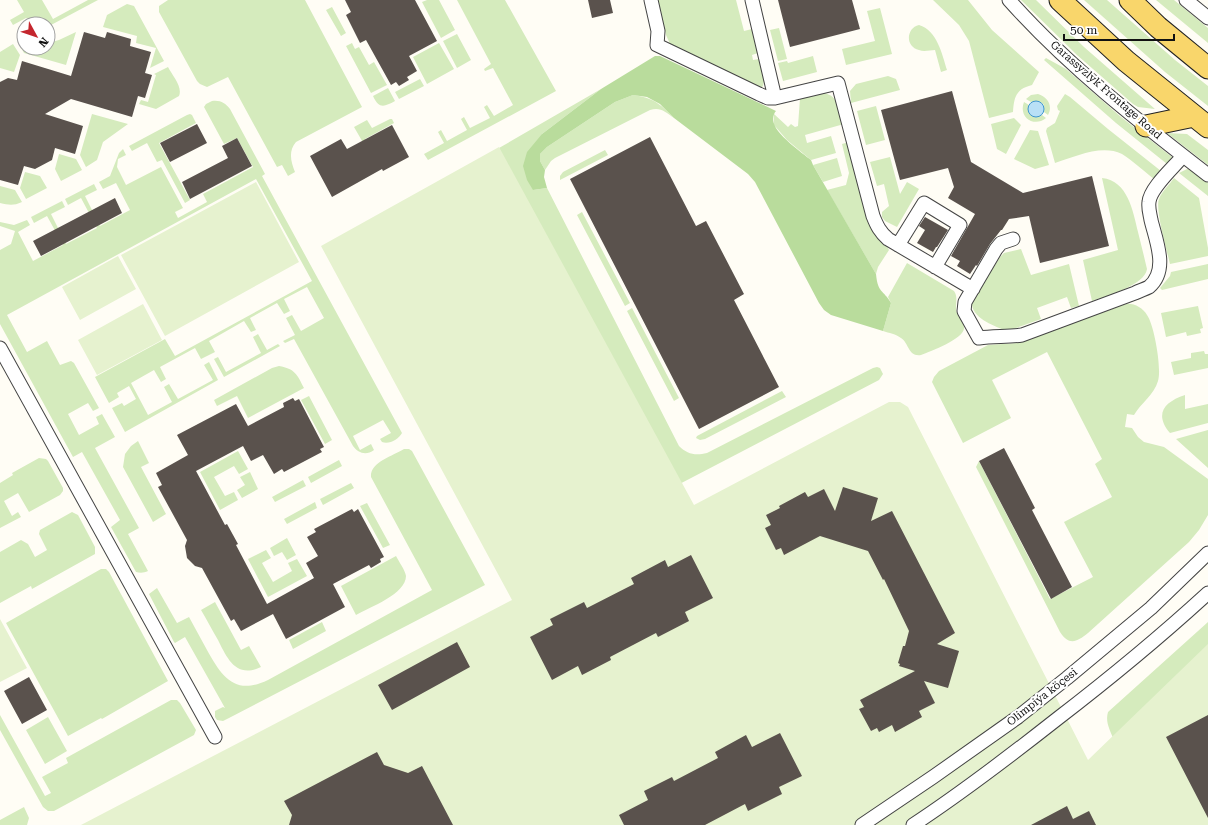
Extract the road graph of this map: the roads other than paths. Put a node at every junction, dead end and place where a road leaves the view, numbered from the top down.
1 (650, 0) edge
2 (752, 0) edge
3 (1010, 0) edge
4 (1060, 0) edge
5 (1130, 0) edge
6 (1186, 0) edge
7 (1208, 18) edge
8 (1208, 68) edge
9 (775, 98) junction
10 (1201, 121) edge
11 (1146, 126) junction
12 (1183, 156) junction
13 (1208, 175) edge
14 (1013, 239) dead end
15 (898, 245) junction
16 (935, 266) junction
17 (973, 289) junction
18 (0, 348) edge
19 (1208, 552) edge
20 (1208, 593) edge
21 (215, 737) dead end
22 (862, 825) edge
23 (913, 825) edge

1 - 9 street
2 - 9 street
3 - 11 street, Garassyzlyk Frontage Road
4 - 10 main road
5 - 8 main road
6 - 7 street
9 - 15 street
10 - 11 main road
11 - 12 street, Garassyzlyk Frontage Road
12 - 13 street, Garassyzlyk Frontage Road
12 - 17 street
14 - 17 street
15 - 16 street
15 - 16 street
16 - 17 street
18 - 21 street
19 - 22 street, Olimpiýa köçesi
20 - 23 street

